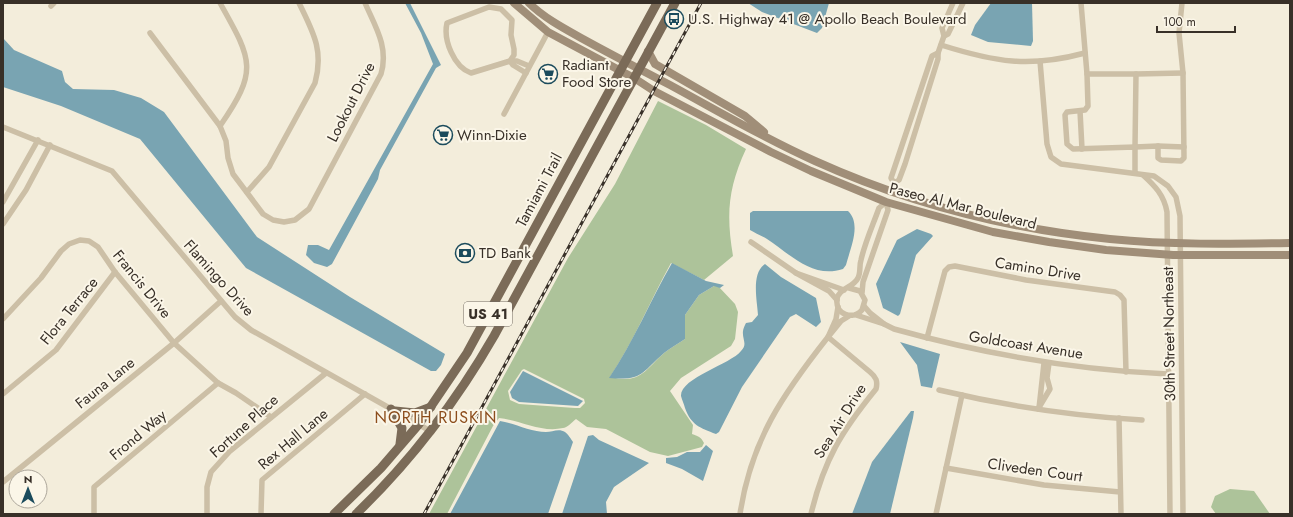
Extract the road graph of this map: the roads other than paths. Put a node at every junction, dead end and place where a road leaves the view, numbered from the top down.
1 (220, 3) edge
2 (299, 3) edge
3 (365, 3) edge
4 (514, 3) edge
5 (529, 3) edge
6 (657, 3) edge
7 (675, 3) edge
8 (953, 3) edge
9 (963, 3) edge
10 (1081, 3) edge
11 (1182, 3) edge
12 (548, 32) junction
13 (150, 33) dead end
14 (944, 36) junction
15 (941, 45) junction
16 (648, 51) junction
17 (1085, 52) junction
18 (938, 53) junction
19 (510, 61) junction
20 (1040, 61) junction
21 (529, 66) junction
22 (622, 66) junction
23 (526, 73) junction
24 (1183, 73) junction
25 (636, 74) junction
26 (1087, 74) junction
27 (1136, 74) junction
28 (1080, 111) junction
29 (504, 114) dead end
30 (220, 126) junction
31 (3, 127) edge
32 (38, 140) junction
33 (777, 142) junction
34 (50, 145) junction
35 (1158, 146) junction
36 (1135, 147) junction
37 (1184, 147) junction
38 (1082, 148) junction
39 (1135, 173) junction
40 (1143, 174) junction
41 (247, 192) junction
42 (3, 202) edge
43 (886, 202) junction
44 (3, 224) edge
45 (533, 232) junction
46 (751, 242) dead end
47 (1167, 243) junction
48 (1290, 243) edge
49 (1180, 244) junction
50 (1167, 254) junction
51 (1180, 255) junction
52 (1290, 255) edge
53 (534, 261) junction
54 (115, 272) junction
55 (796, 273) junction
56 (847, 289) junction
57 (862, 293) junction
58 (837, 300) junction
59 (221, 301) junction
60 (864, 306) junction
61 (838, 307) junction
62 (856, 315) junction
63 (849, 316) junction
64 (3, 319) edge
65 (884, 324) junction
66 (828, 337) junction
67 (927, 338) junction
68 (174, 343) junction
69 (1047, 363) junction
70 (1126, 372) junction
71 (326, 373) junction
72 (1168, 374) junction
73 (218, 384) junction
74 (939, 390) dead end
75 (3, 394) edge
76 (365, 394) junction
77 (962, 395) junction
78 (431, 408) junction
79 (1038, 409) junction
80 (393, 410) junction
81 (270, 417) junction
82 (1119, 418) junction
83 (1142, 420) dead end
84 (418, 424) junction
85 (432, 432) junction
86 (398, 448) junction
87 (946, 468) junction
88 (3, 482) edge
89 (1120, 492) junction
90 (94, 514) edge
91 (207, 514) edge
92 (261, 514) edge
93 (334, 514) edge
94 (356, 514) edge
95 (740, 514) edge
96 (811, 514) edge
97 (936, 514) edge
98 (1121, 514) edge
99 (1170, 514) edge
100 (1183, 514) edge

1 - 30 street
2 - 41 street
3 - 41 street, Lookout Drive
4 - 12 main road
5 - 22 main road
6 - 22 main road, Tamiami Trail / US 41
7 - 16 main road, Tamiami Trail / US 41
8 - 14 street
9 - 14 street
10 - 17 street
11 - 24 street
12 - 21 street
12 - 22 main road
13 - 30 street
14 - 15 street
15 - 18 street
15 - 20 street
16 - 25 main road, Tamiami Trail / US 41
16 - 33 main road
17 - 20 street
17 - 26 street
18 - 18 street
19 - 19 street
19 - 21 street
19 - 23 street
20 - 39 street, 30th Street Northeast
21 - 23 street
22 - 25 main road
22 - 45 main road, Tamiami Trail / US 41
23 - 29 street
24 - 27 street
24 - 37 street
25 - 33 main road, Paseo Al Mar Boulevard
25 - 43 main road, Paseo Al Mar Boulevard
25 - 53 main road, Tamiami Trail / US 41
26 - 27 street
26 - 28 street
27 - 36 street
28 - 38 street
28 - 38 street
30 - 41 street
31 - 32 street, Flamingo Drive
32 - 34 street, Flamingo Drive
32 - 42 street
33 - 47 main road, Paseo Al Mar Boulevard
34 - 44 street
34 - 59 street, Flamingo Drive
35 - 36 street
35 - 37 street
35 - 37 street
36 - 38 street
36 - 39 street
39 - 40 street, 30th Street Northeast
40 - 47 street, 30th Street Northeast
40 - 49 street, 30th Street Northeast
43 - 50 main road, Paseo Al Mar Boulevard
43 - 56 street
43 - 57 street
45 - 53 main road
45 - 78 main road, Tamiami Trail / US 41
46 - 55 street
47 - 49 main road, Paseo Al Mar Boulevard
47 - 50 street, 30th Street Northeast
48 - 49 main road, Paseo Al Mar Boulevard
49 - 51 street, 30th Street Northeast
50 - 51 main road, Paseo Al Mar Boulevard
50 - 72 street, 30th Street Northeast
51 - 52 main road, Paseo Al Mar Boulevard
51 - 100 street, 30th Street Northeast
53 - 85 main road, Tamiami Trail / US 41
54 - 64 street, Francis Drive
54 - 68 street, Francis Drive
54 - 75 street, Flora Terrace
55 - 56 street
55 - 58 street
56 - 57 street
56 - 58 street
57 - 60 street
58 - 61 street
59 - 68 street, Fauna Lane
59 - 71 street, Flamingo Drive
60 - 62 street
60 - 65 street, Goldcoast Avenue
61 - 63 street
61 - 66 street
62 - 63 street
62 - 65 street, Goldcoast Avenue
63 - 66 street
65 - 67 street, Goldcoast Avenue
66 - 95 street
66 - 96 street, Sea Air Drive
67 - 69 street, Goldcoast Avenue
67 - 70 street, Camino Drive
68 - 73 street, Francis Drive
68 - 88 street, Fauna Lane
69 - 70 street, Goldcoast Avenue
69 - 79 street
69 - 79 street
70 - 72 street, Goldcoast Avenue
71 - 76 street, Flamingo Drive
71 - 81 street, Fortune Place
72 - 99 street, 30th Street Northeast
73 - 81 street, Francis Drive
73 - 90 street, Frond Way
74 - 77 street
76 - 80 street, Flamingo Drive
76 - 92 street, Rex Hall Lane
77 - 79 street
77 - 87 street
78 - 80 main road
78 - 84 main road, Tamiami Trail / US 41
79 - 82 street
80 - 84 street, Flamingo Drive
80 - 86 main road
81 - 91 street, Fortune Place
82 - 83 street
82 - 89 street
84 - 85 street, Flamingo Drive
84 - 86 main road, Tamiami Trail / US 41
85 - 94 main road, Tamiami Trail / US 41
86 - 93 main road, Tamiami Trail / US 41
87 - 89 street, Cliveden Court
87 - 97 street
89 - 98 street

